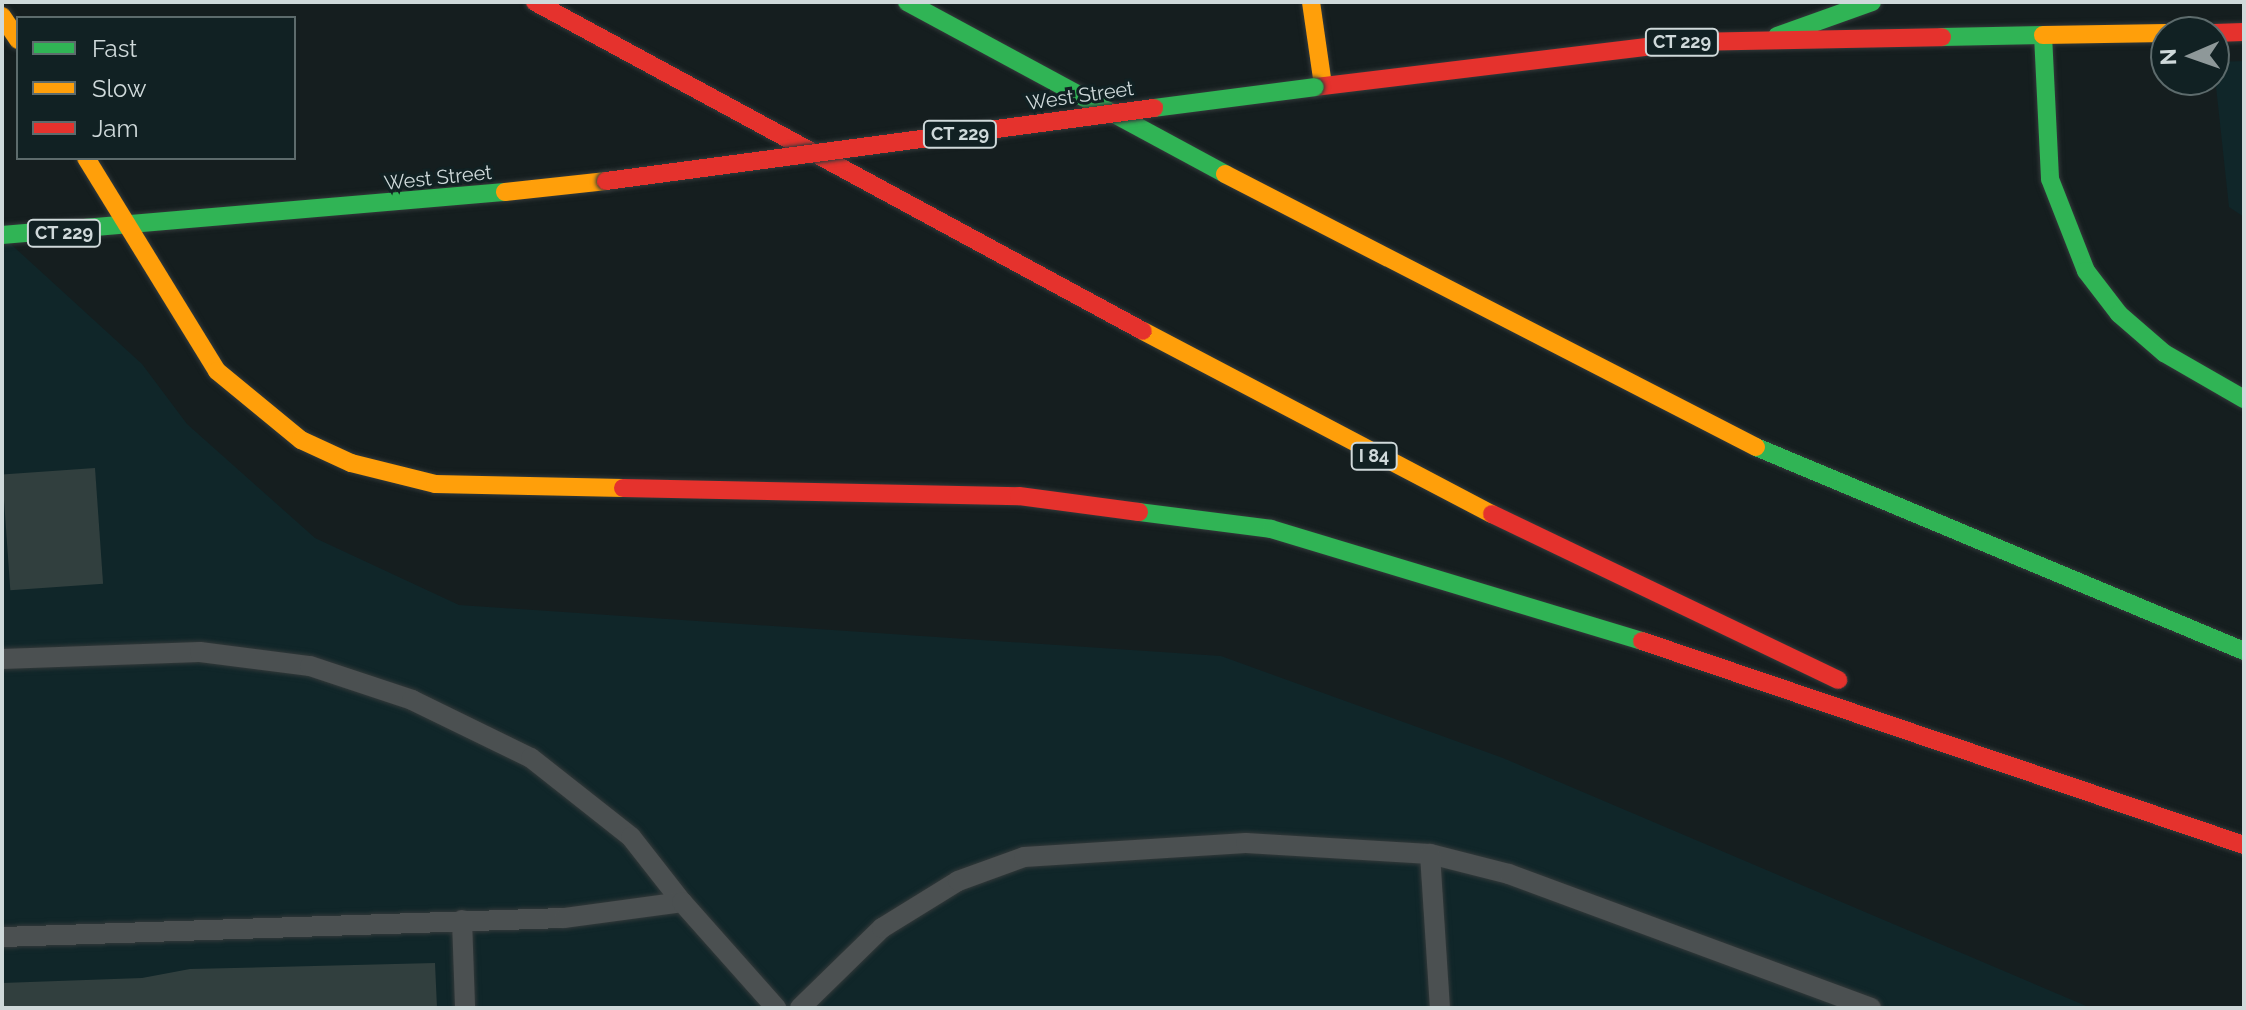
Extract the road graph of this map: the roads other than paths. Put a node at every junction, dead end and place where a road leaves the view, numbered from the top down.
1 (535, 2) edge
2 (907, 2) edge
3 (1311, 2) edge
4 (1872, 2) edge
5 (2044, 13) dead end
6 (2, 16) edge
7 (2150, 33) edge
8 (2043, 35) junction
9 (16, 37) edge
10 (1768, 40) junction
11 (1319, 86) junction
12 (87, 160) edge
13 (127, 229) junction
14 (2, 235) edge
15 (2244, 399) edge
16 (2244, 651) edge
17 (2, 659) edge
18 (2244, 844) edge
19 (1430, 854) junction
20 (682, 902) junction
21 (462, 920) junction
22 (2, 937) edge
23 (465, 1008) edge
24 (776, 1008) edge
25 (800, 1008) edge
26 (1440, 1008) edge
27 (1871, 1008) edge

1 - 18 main road, I 84
2 - 16 main road
3 - 11 main road
4 - 10 main road
5 - 8 main road
6 - 9 main road
7 - 8 main road, West Street
8 - 10 main road, West Street / CT 229
8 - 15 main road
10 - 11 main road, West Street / CT 229
11 - 13 main road, West Street / CT 229, bridge
12 - 13 main road
13 - 14 main road, West Street / CT 229
13 - 18 main road
17 - 20 lane
19 - 25 lane
19 - 26 lane
19 - 27 lane
20 - 21 lane
20 - 24 lane
21 - 22 lane
21 - 23 lane

